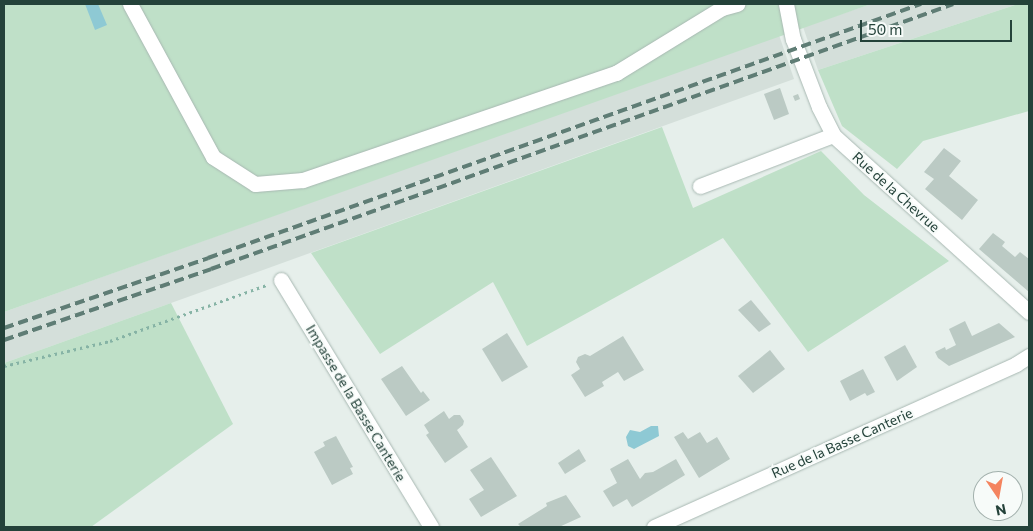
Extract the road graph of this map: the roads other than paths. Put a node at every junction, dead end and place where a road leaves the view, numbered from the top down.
1 (130, 4) edge
2 (737, 4) edge
3 (786, 4) edge
4 (833, 135) junction
5 (700, 186) dead end
6 (281, 280) road end
7 (1029, 312) edge
8 (1029, 356) edge
9 (431, 527) edge
10 (654, 527) edge

1 - 2 street
3 - 4 street, Rue de la Chevrue
4 - 5 street
4 - 7 street, Rue de la Chevrue
6 - 9 street, Impasse de la Basse Canterie
8 - 10 street, Rue de la Basse Canterie

